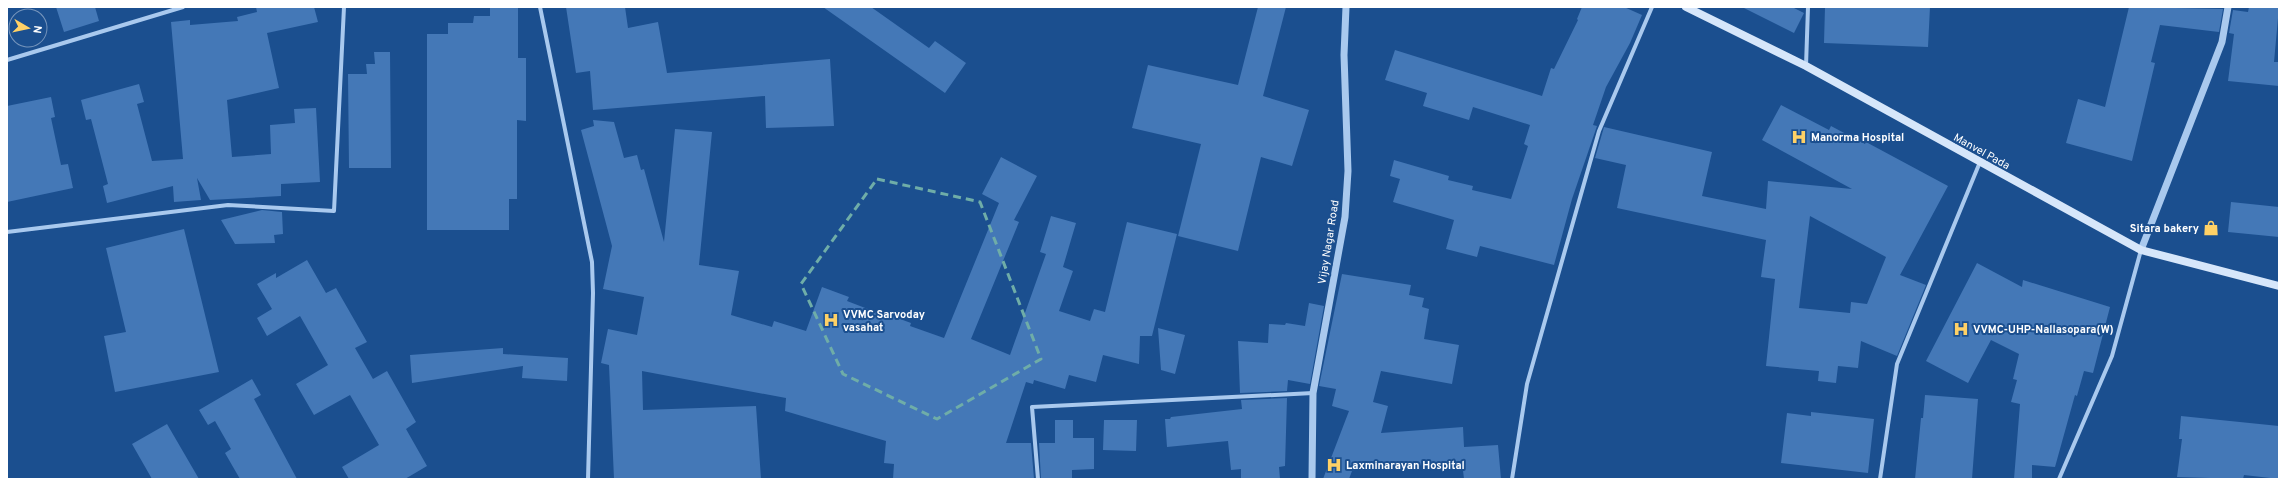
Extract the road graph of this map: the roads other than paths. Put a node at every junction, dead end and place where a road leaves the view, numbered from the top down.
1 (183, 7) edge
2 (344, 7) edge
3 (540, 7) edge
4 (1346, 7) edge
5 (1652, 7) edge
6 (1686, 7) edge
7 (1808, 7) edge
8 (2228, 7) edge
9 (7, 60) edge
10 (1806, 66) junction
11 (1980, 162) junction
12 (7, 232) edge
13 (2141, 250) junction
14 (2279, 286) edge
15 (1313, 393) junction
16 (588, 479) edge
17 (1038, 479) edge
18 (1312, 479) edge
19 (1512, 479) edge
20 (1880, 479) edge
21 (2059, 479) edge

1 - 9 street
2 - 12 street
3 - 16 street
4 - 15 street, Vijay Nagar Road
5 - 19 street
6 - 10 main road, Manvel Pada
7 - 10 street
8 - 13 street
10 - 11 main road, Manvel Pada
11 - 13 main road, Manvel Pada
11 - 20 street
13 - 14 main road, Manvel Pada
13 - 21 street
15 - 17 street
15 - 18 street, Vijay Nagar Road

